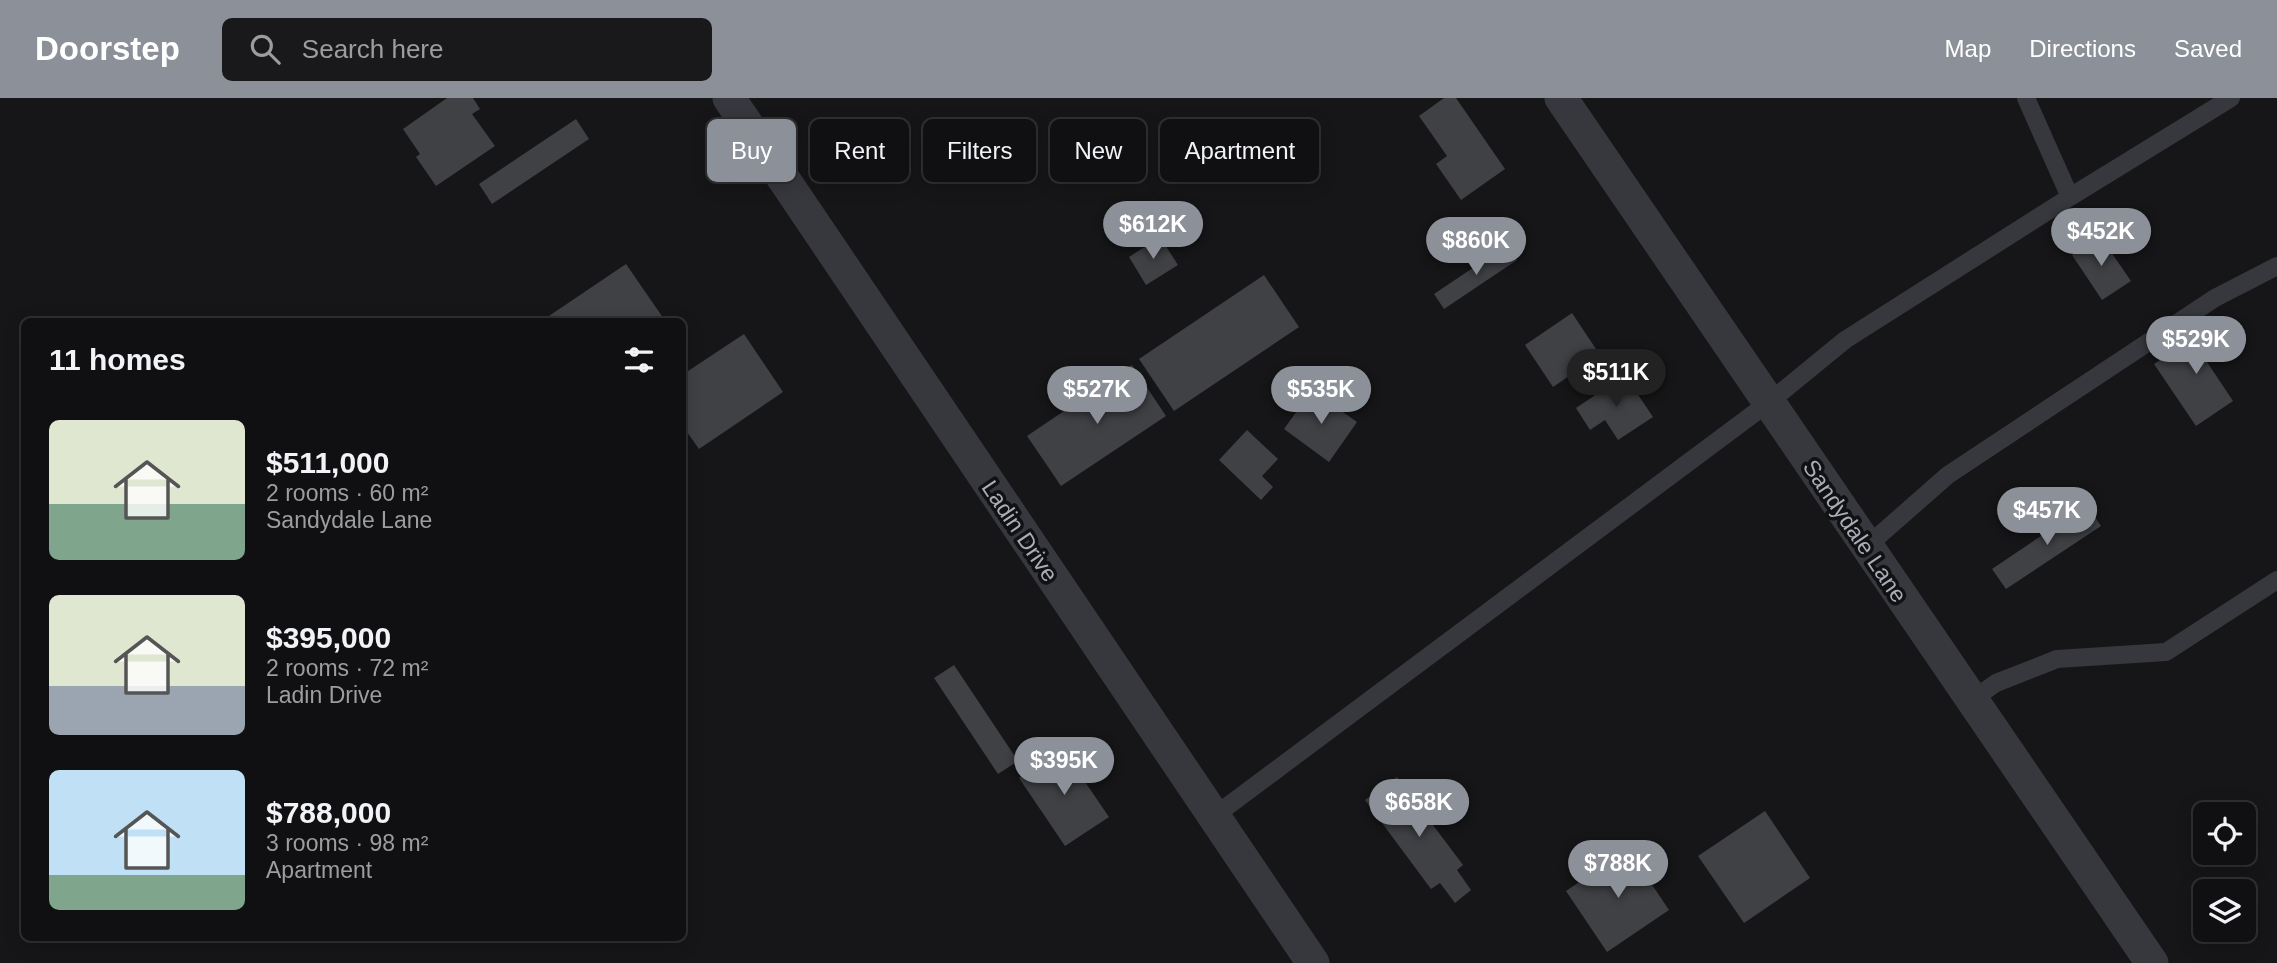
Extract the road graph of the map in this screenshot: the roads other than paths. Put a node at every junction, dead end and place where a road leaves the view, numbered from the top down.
1 (729, 98) edge
2 (1560, 98) edge
3 (2026, 98) edge
4 (2231, 98) edge
5 (2070, 197) junction
6 (2277, 266) edge
7 (1768, 403) junction
8 (1866, 547) junction
9 (2277, 580) edge
10 (1972, 700) junction
11 (1213, 817) junction
12 (1313, 963) edge
13 (2152, 963) edge

1 - 11 street, Ladin Drive
2 - 7 street, Sandydale Lane
3 - 5 lane
4 - 5 lane
5 - 7 lane
6 - 8 lane
7 - 8 street, Sandydale Lane
7 - 11 lane
8 - 10 street, Sandydale Lane
9 - 10 lane
10 - 13 street, Sandydale Lane
11 - 12 street, Ladin Drive

